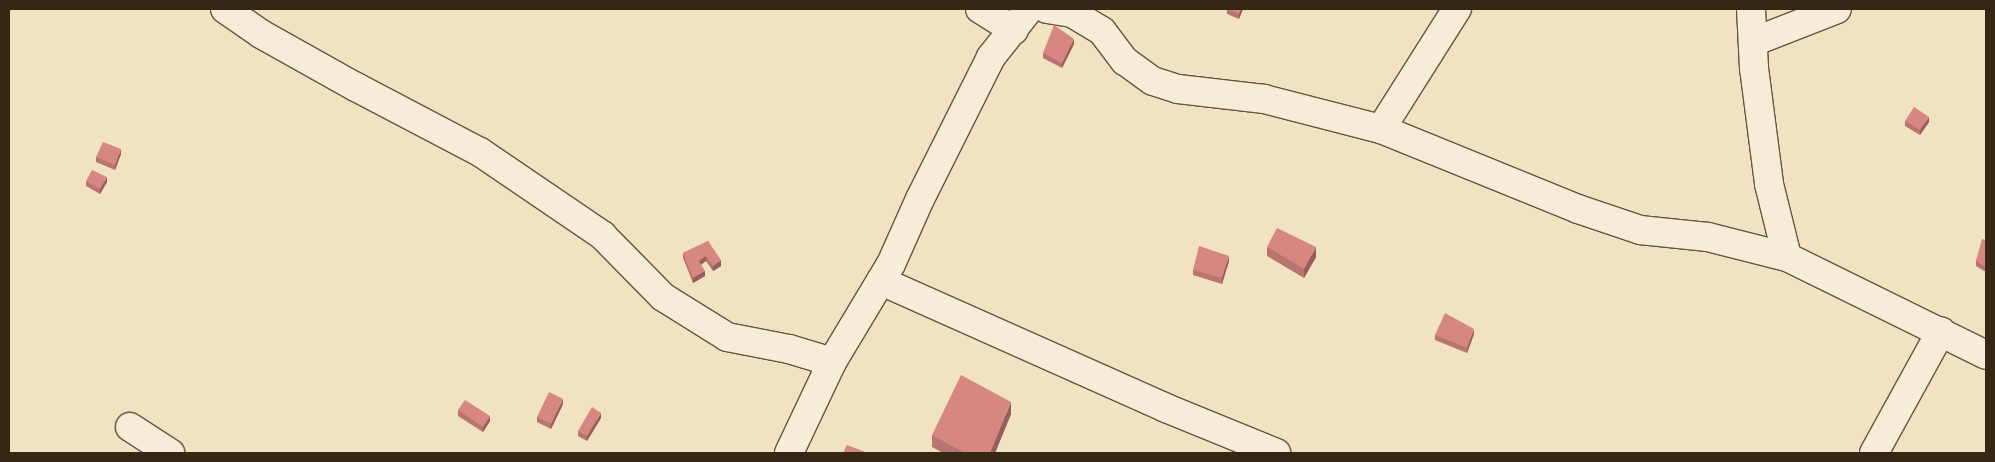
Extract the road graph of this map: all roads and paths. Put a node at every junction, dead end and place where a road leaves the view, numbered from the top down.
1 (225, 9) edge
2 (980, 9) edge
3 (1047, 9) edge
4 (1457, 9) edge
5 (1751, 9) edge
6 (1837, 9) edge
7 (1021, 19) edge
8 (1753, 42) junction
9 (1381, 129) junction
10 (1787, 257) junction
11 (881, 281) junction
12 (1941, 331) junction
13 (1986, 355) edge
14 (832, 362) junction
15 (130, 427) dead end
16 (170, 453) edge
17 (789, 453) edge
18 (1276, 453) edge
19 (1874, 453) edge

1 - 14 street
2 - 7 street
3 - 9 street
4 - 9 street
5 - 8 street
6 - 8 street
7 - 11 street
8 - 10 street
9 - 10 street
10 - 12 street
11 - 14 street
11 - 18 street
12 - 13 street
12 - 19 street
14 - 17 street
15 - 16 street

